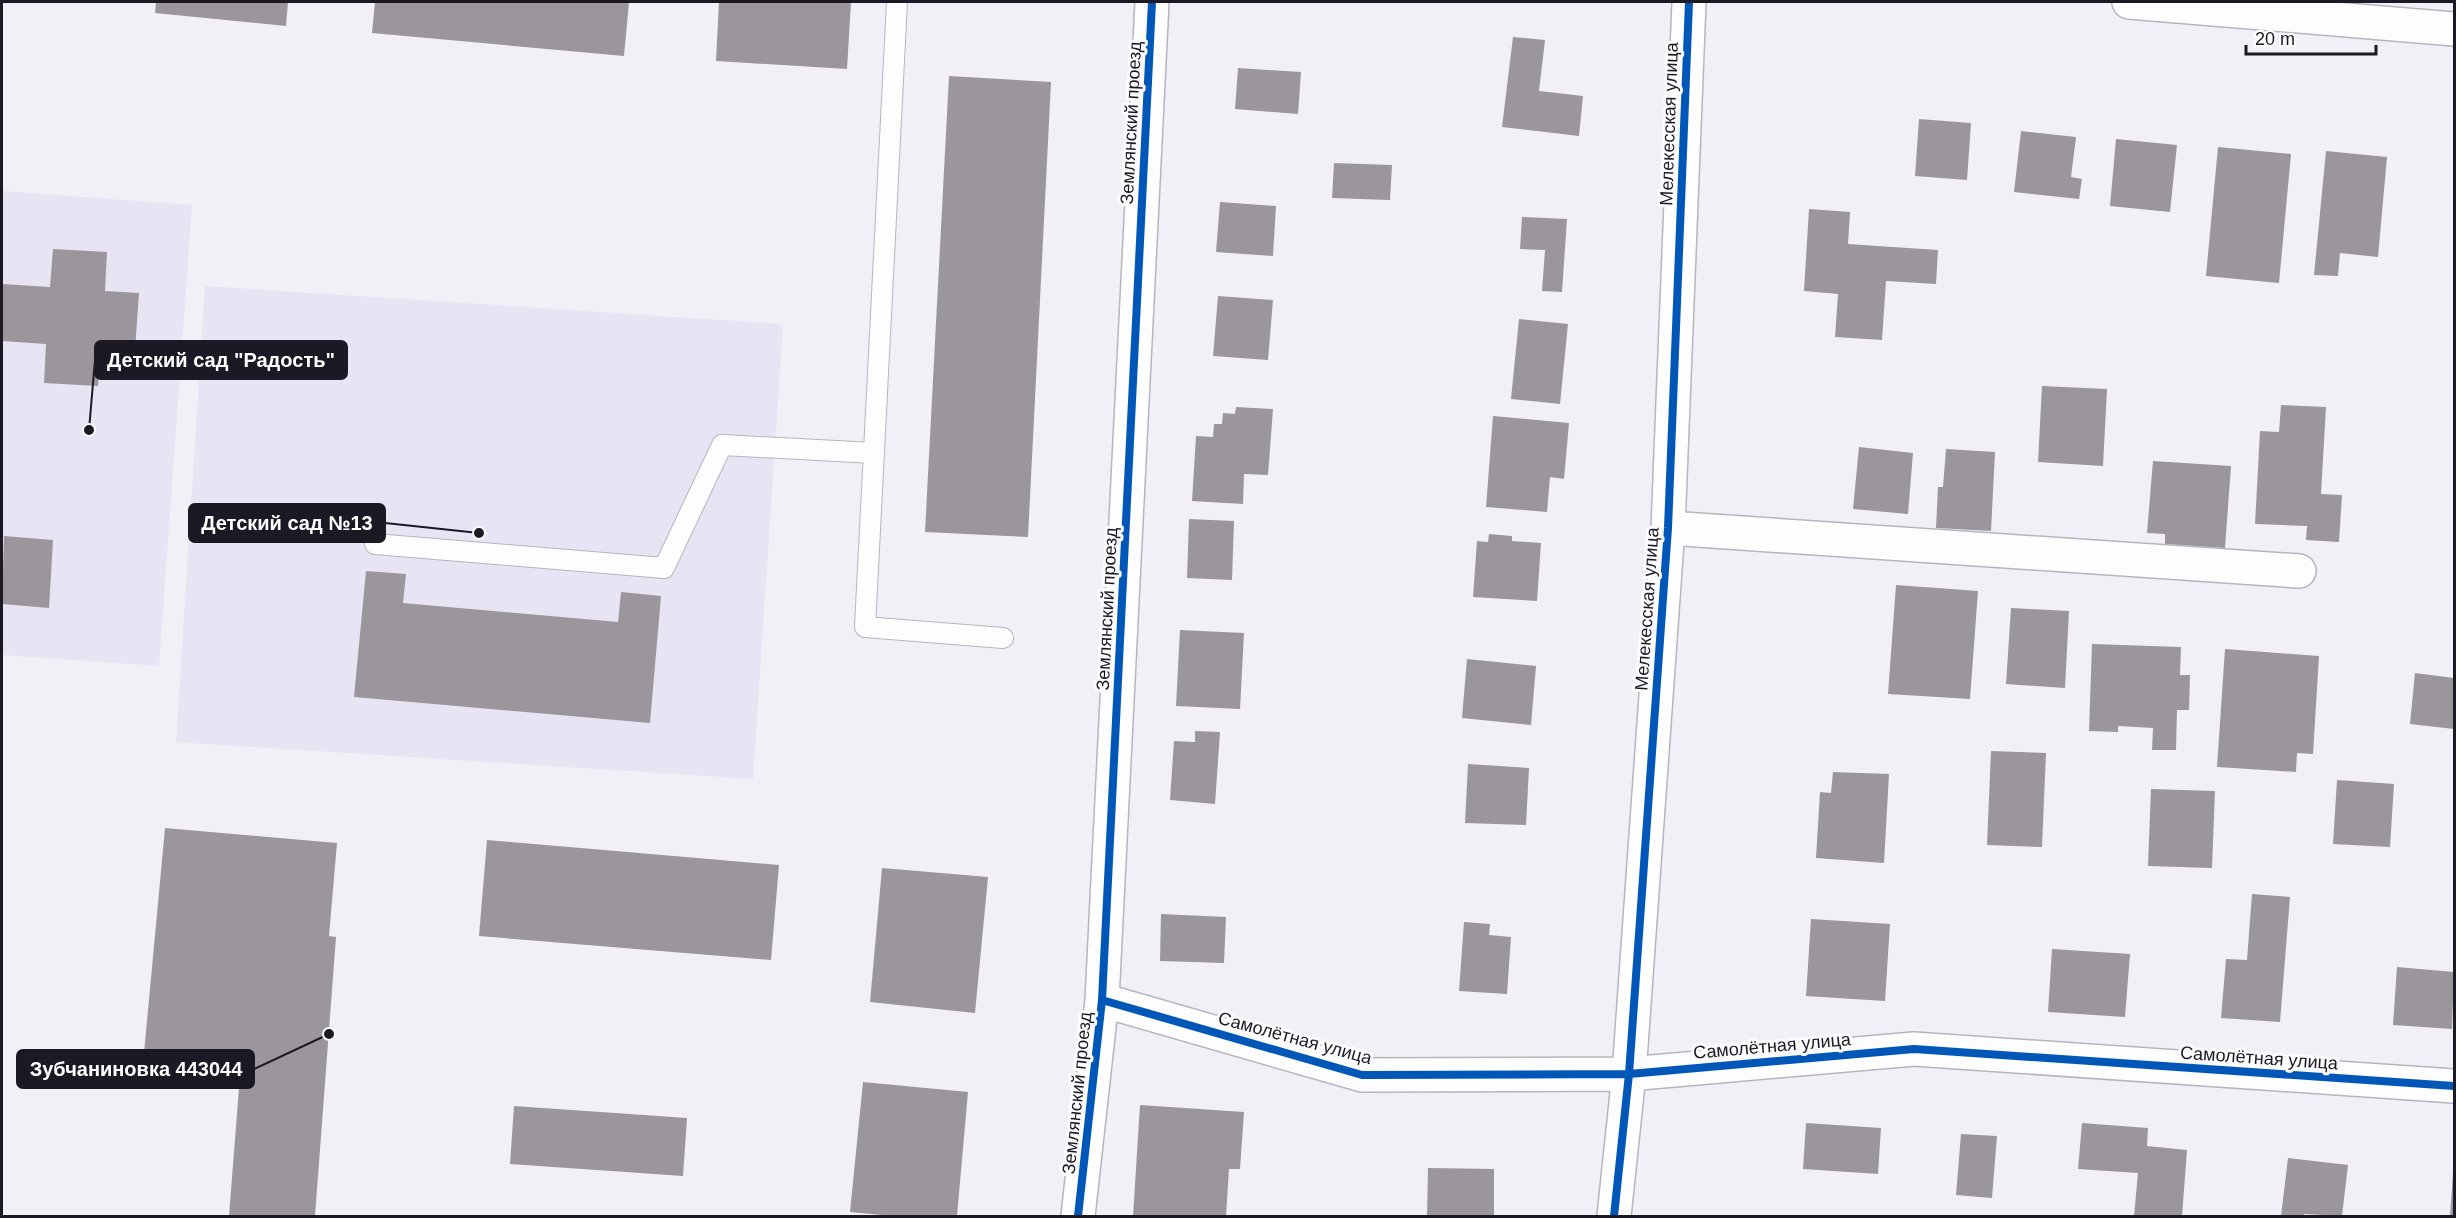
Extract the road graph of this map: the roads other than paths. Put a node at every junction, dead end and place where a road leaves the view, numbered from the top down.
1 (897, 2) edge
2 (1152, 2) edge
3 (1689, 2) edge
4 (2129, 2) edge
5 (2454, 29) edge
6 (874, 453) junction
7 (1668, 528) junction
8 (375, 544) dead end
9 (2299, 571) dead end
10 (1003, 638) dead end
11 (1102, 1000) junction
12 (1629, 1074) junction
13 (2454, 1086) edge
14 (1078, 1216) edge
15 (1614, 1216) edge

1 - 6 lane
2 - 11 street, Землянский проезд
3 - 7 street, Мелекесская улица
4 - 5 street
6 - 8 lane
6 - 10 lane
7 - 9 street
7 - 12 street, Мелекесская улица
11 - 12 street, Самолётная улица
11 - 14 street, Землянский проезд
12 - 13 street, Самолётная улица
12 - 15 street, Мелекесская улица

